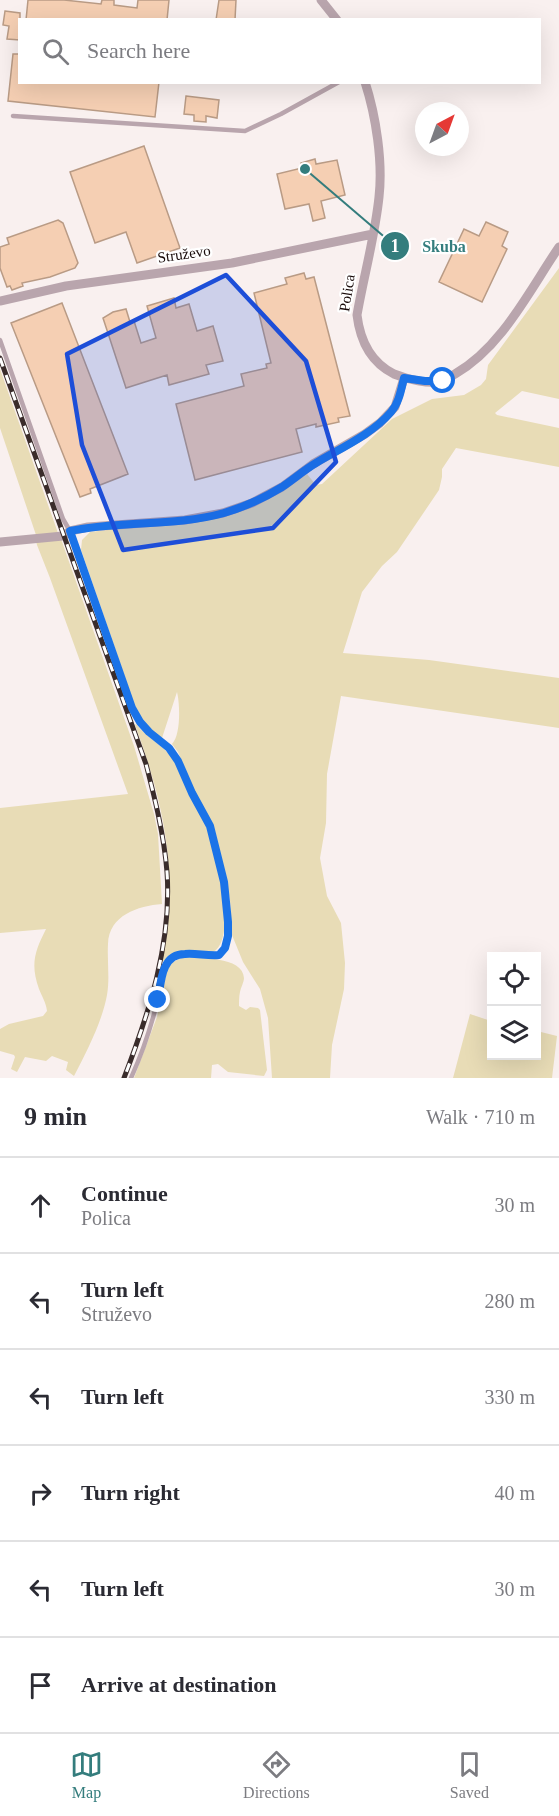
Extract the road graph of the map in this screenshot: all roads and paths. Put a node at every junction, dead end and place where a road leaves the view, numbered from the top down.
1 (321, 0) edge
2 (335, 18) edge
3 (335, 84) edge
4 (365, 84) edge
5 (13, 116) dead end
6 (373, 234) junction
7 (559, 247) edge
8 (0, 301) edge
9 (0, 340) edge
10 (404, 378) junction
11 (70, 531) junction
12 (0, 542) edge
13 (131, 1078) edge

1 - 2 street
3 - 5 lane
4 - 6 street, Polica
6 - 8 street, Struževo
6 - 10 street, Polica
7 - 10 street, Polica
9 - 11 lane
10 - 11 street
11 - 12 street
11 - 13 lane

